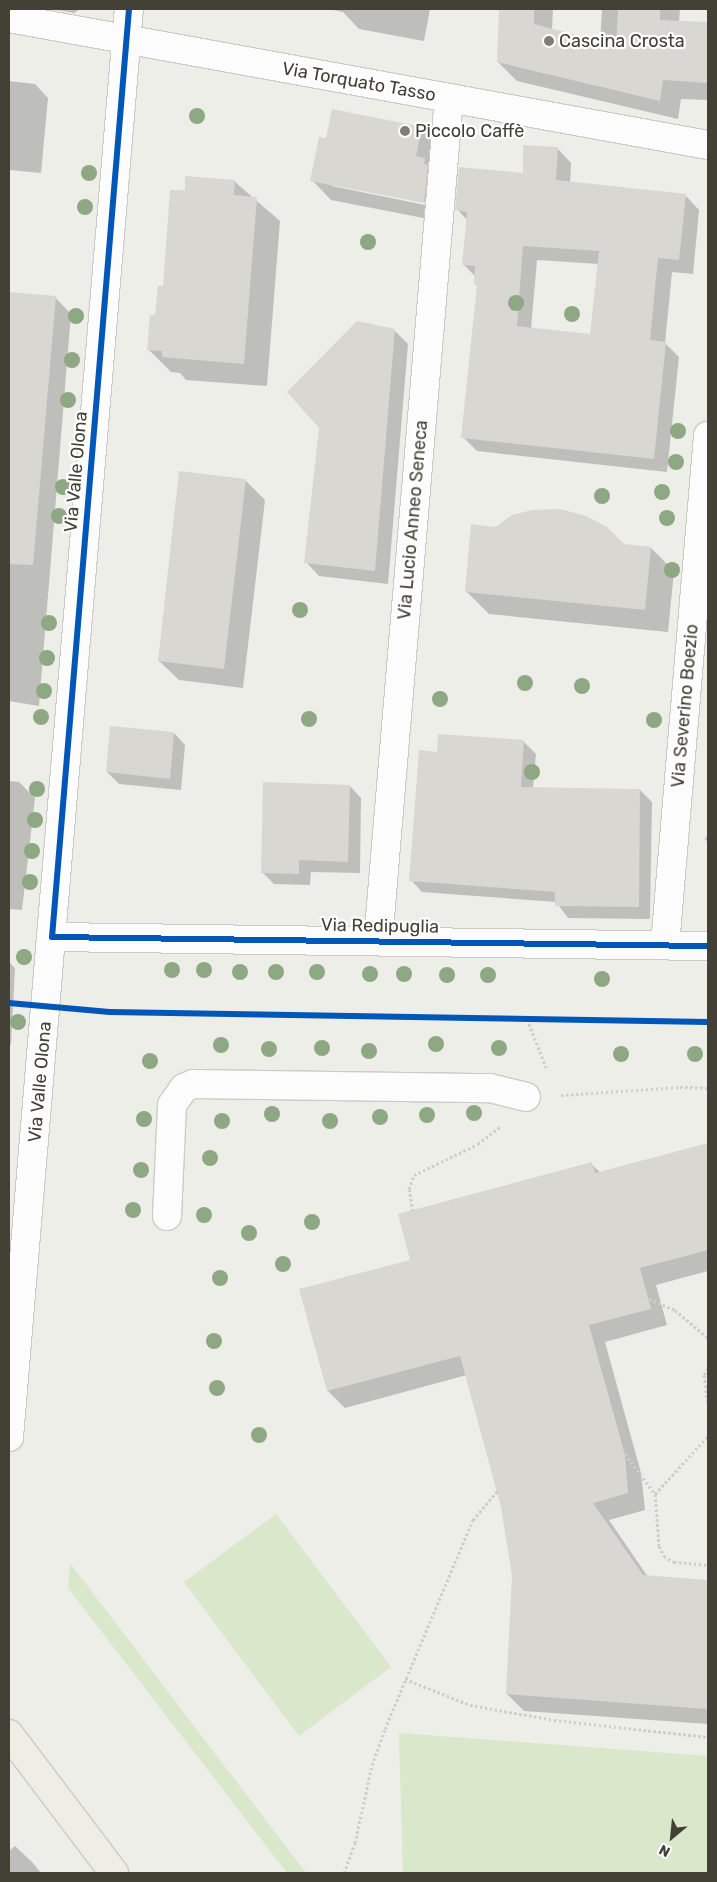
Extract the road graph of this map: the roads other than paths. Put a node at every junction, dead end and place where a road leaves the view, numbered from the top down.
1 (128, 9) edge
2 (9, 18) edge
3 (127, 40) junction
4 (449, 98) junction
5 (708, 145) edge
6 (708, 436) edge
7 (52, 937) junction
8 (378, 941) junction
9 (665, 945) junction
10 (708, 946) edge
11 (526, 1097) road end
12 (167, 1216) dead end
13 (9, 1437) edge
14 (9, 1734) edge
15 (114, 1873) edge

1 - 3 street, Via Valle Olona
2 - 3 street, Via Torquato Tasso
3 - 4 street, Via Torquato Tasso
3 - 7 street, Via Valle Olona
4 - 5 street, Via Torquato Tasso
4 - 8 street, Via Lucio Anneo Seneca
6 - 9 street, Via Severino Boezio
7 - 8 street, Via Redipuglia
7 - 13 street, Via Valle Olona
8 - 9 street, Via Redipuglia
9 - 10 street, Via Redipuglia
11 - 12 street
14 - 15 main road

